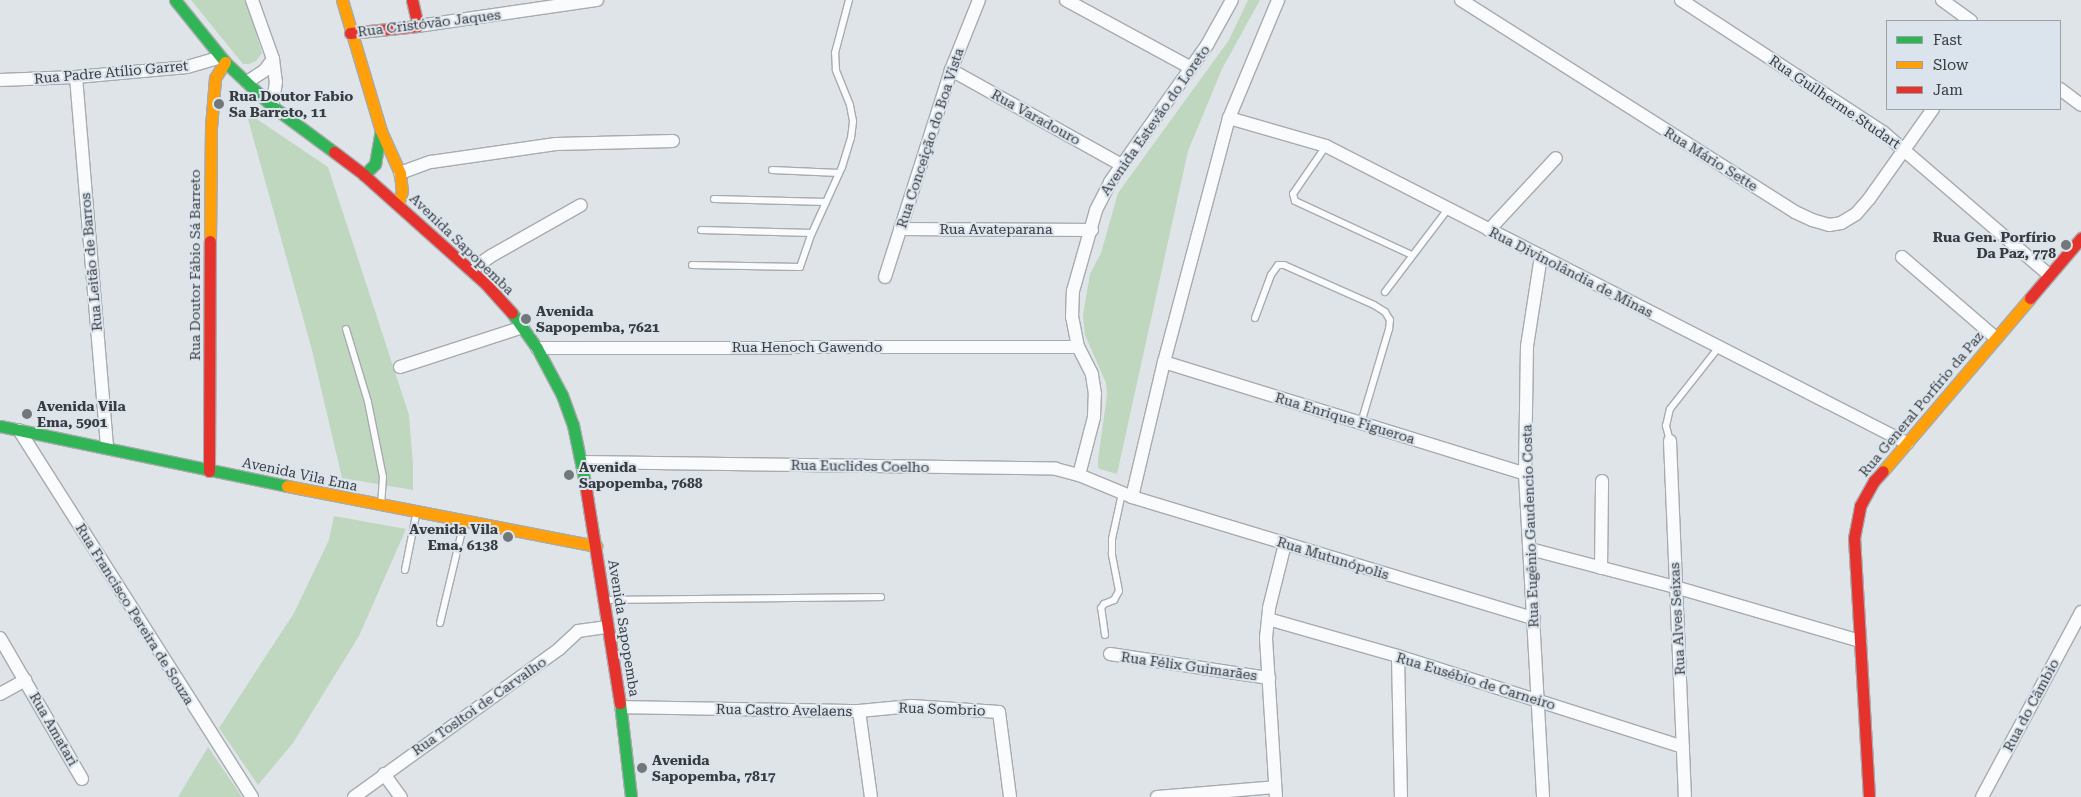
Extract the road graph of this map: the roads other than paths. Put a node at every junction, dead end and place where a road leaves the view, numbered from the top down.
1 (175, 0) edge
2 (252, 0) edge
3 (342, 0) edge
4 (412, 0) edge
5 (597, 0) edge
6 (849, 0) edge
7 (979, 0) edge
8 (1066, 0) edge
9 (1232, 0) edge
10 (1278, 0) edge
11 (1461, 0) edge
12 (1681, 0) edge
13 (1942, 0) edge
14 (1969, 20) edge
15 (418, 26) junction
16 (350, 33) junction
17 (273, 59) junction
18 (223, 60) junction
19 (1191, 68) junction
20 (951, 70) junction
21 (76, 77) junction
22 (0, 80) edge
23 (246, 82) junction
24 (2061, 90) edge
25 (2081, 105) edge
26 (272, 106) junction
27 (1932, 110) edge
28 (1228, 118) junction
29 (380, 132) junction
30 (673, 141) dead end
31 (1326, 146) junction
32 (1905, 150) junction
33 (1556, 158) dead end
34 (1122, 165) junction
35 (772, 170) dead end
36 (400, 174) junction
37 (839, 174) junction
38 (364, 176) junction
39 (714, 199) dead end
40 (826, 202) junction
41 (398, 204) junction
42 (581, 205) dead end
43 (1448, 209) junction
44 (900, 229) junction
45 (701, 230) dead end
46 (1092, 230) junction
47 (1489, 230) junction
48 (812, 234) junction
49 (2081, 238) edge
50 (1412, 255) junction
51 (1541, 256) junction
52 (1902, 257) dead end
53 (692, 265) dead end
54 (472, 270) junction
55 (2049, 275) junction
56 (885, 277) dead end
57 (1384, 292) dead end
58 (1255, 318) dead end
59 (523, 327) junction
60 (346, 329) dead end
61 (1996, 338) junction
62 (1078, 347) junction
63 (1719, 347) junction
64 (537, 348) junction
65 (1164, 362) junction
66 (400, 367) dead end
67 (1361, 423) junction
68 (0, 426) edge
69 (19, 430) junction
70 (1670, 441) joint
71 (1906, 443) junction
72 (107, 448) junction
73 (582, 462) junction
74 (209, 471) junction
75 (1525, 474) junction
76 (1079, 475) junction
77 (1602, 481) dead end
78 (1127, 495) junction
79 (381, 506) junction
80 (417, 513) junction
81 (464, 521) junction
82 (1286, 544) junction
83 (596, 546) junction
84 (1530, 549) junction
85 (1600, 568) junction
86 (405, 570) dead end
87 (1675, 587) junction
88 (880, 597) dead end
89 (604, 600) junction
90 (2081, 612) edge
91 (1534, 618) junction
92 (1268, 619) junction
93 (440, 623) dead end
94 (608, 627) junction
95 (1104, 635) dead end
96 (0, 638) edge
97 (1860, 641) junction
98 (1110, 654) dead end
99 (1398, 656) junction
100 (1269, 678) junction
101 (25, 680) junction
102 (0, 694) edge
103 (1538, 700) junction
104 (621, 707) junction
105 (859, 711) junction
106 (1682, 747) junction
107 (384, 774) junction
108 (82, 779) dead end
109 (1275, 792) edge
110 (252, 797) edge
111 (354, 797) edge
112 (401, 797) edge
113 (631, 797) edge
114 (871, 797) edge
115 (1010, 797) edge
116 (1156, 797) edge
117 (1401, 797) edge
118 (1543, 797) edge
119 (1685, 797) edge
120 (1869, 797) edge
121 (1982, 797) edge

1 - 18 main road, Avenida Sapopemba
2 - 17 street
3 - 16 main road
4 - 15 main road
5 - 15 street, Rua Cristóvão Jaques
6 - 37 lane
7 - 20 street, Rua Conceição do Boa Vista
8 - 19 street
9 - 19 street, Avenida Estevão do Loreto
10 - 28 street
11 - 32 street, Rua Mário Sette
12 - 32 street, Rua Guilherme Studart
13 - 14 street
15 - 16 main road, Rua Cristóvão Jaques
16 - 29 main road
17 - 23 street
17 - 26 street
18 - 21 street, Rua Padre Atílio Garret
18 - 23 main road, Avenida Sapopemba
18 - 74 main road, Rua Doutor Fábio Sá Barreto
19 - 34 street, Avenida Estevão do Loreto
20 - 34 street, Rua Varadouro
20 - 44 street, Rua Conceição do Boa Vista
21 - 22 street, Rua Padre Atílio Garret
21 - 72 street, Rua Leitão de Barros
23 - 26 main road, Avenida Sapopemba
24 - 25 street
26 - 38 main road, Avenida Sapopemba
27 - 32 street, Rua Mário Sette
28 - 31 street, Rua Divinolândia de Minas
28 - 65 street
29 - 36 main road
29 - 38 main road
30 - 36 street
31 - 43 street, Rua Divinolândia de Minas
31 - 50 lane
32 - 55 street, Rua Guilherme Studart
33 - 47 street
34 - 46 street, Avenida Estevão do Loreto
35 - 37 lane
36 - 41 main road
37 - 40 lane
38 - 41 main road, Avenida Sapopemba
39 - 40 lane
40 - 48 lane
41 - 54 main road, Avenida Sapopemba
42 - 54 street
43 - 47 street, Rua Divinolândia de Minas
43 - 50 lane
44 - 46 street, Rua Avateparana
44 - 56 street, Rua Conceição do Boa Vista
45 - 48 lane
46 - 62 street, Avenida Estevão do Loreto
47 - 51 street, Rua Divinolândia de Minas
48 - 53 lane
49 - 55 main road, Rua General Porfírio da Paz
50 - 57 lane
51 - 63 street, Rua Divinolândia de Minas
51 - 75 street, Rua Eugênio Gaudencio Costa
52 - 61 street
54 - 59 main road, Avenida Sapopemba
55 - 61 main road, Rua General Porfírio da Paz
58 - 67 lane
59 - 64 main road, Avenida Sapopemba
59 - 66 street
60 - 79 lane
61 - 71 main road, Rua General Porfírio da Paz
62 - 64 street, Rua Henoch Gawendo
62 - 76 street, Avenida Estevão do Loreto
63 - 70 lane
63 - 71 street, Rua Divinolândia de Minas
64 - 73 main road, Avenida Sapopemba
65 - 67 street, Rua Enrique Figueroa
65 - 78 street
67 - 75 street, Rua Enrique Figueroa
68 - 69 main road, Avenida Vila Ema
69 - 72 main road, Avenida Vila Ema
69 - 110 street, Rua Francisco Pereira de Souza
70 - 87 street, Rua Alves Seixas
71 - 97 main road, Rua General Porfírio da Paz
72 - 74 main road, Avenida Vila Ema
73 - 76 street, Rua Euclides Coelho
73 - 83 main road, Avenida Sapopemba
74 - 79 main road, Avenida Vila Ema
75 - 84 street, Rua Eugênio Gaudencio Costa
76 - 78 street, Rua Euclides Coelho
77 - 85 street
78 - 82 street, Rua Mutunópolis
78 - 95 lane
79 - 80 main road, Avenida Vila Ema
80 - 81 main road, Avenida Vila Ema
80 - 86 lane
81 - 83 main road, Avenida Vila Ema
81 - 93 lane
82 - 91 street, Rua Mutunópolis
82 - 92 street
83 - 89 main road, Avenida Sapopemba
84 - 85 street
84 - 91 street, Rua Eugênio Gaudencio Costa
85 - 87 street
87 - 97 street
87 - 106 street, Rua Alves Seixas
88 - 89 lane
89 - 94 main road, Avenida Sapopemba
90 - 121 street, Rua do Câmbio
91 - 103 street, Rua Eugênio Gaudencio Costa
92 - 99 street, Rua Eusébio de Carneiro
92 - 100 street
94 - 104 main road, Avenida Sapopemba
94 - 107 street, Rua Tosltoi de Carvalho
96 - 101 street, Rua Amatari
97 - 120 main road, Rua General Porfírio da Paz
98 - 100 street, Rua Félix Guimarães
99 - 103 street, Rua Eusébio de Carneiro
99 - 117 street
100 - 109 street
101 - 102 street, Rua Amatari
101 - 108 street, Rua Amatari
103 - 106 street, Rua Eusébio de Carneiro
103 - 118 street, Rua Eugênio Gaudencio Costa
104 - 105 street, Rua Castro Avelaens
104 - 113 main road, Avenida Sapopemba
105 - 114 street, Rua Castro Avelaens
105 - 115 street, Rua Sombrio
106 - 119 street, Rua Alves Seixas
107 - 111 street, Rua Tosltoi de Carvalho
107 - 112 street
109 - 116 street

